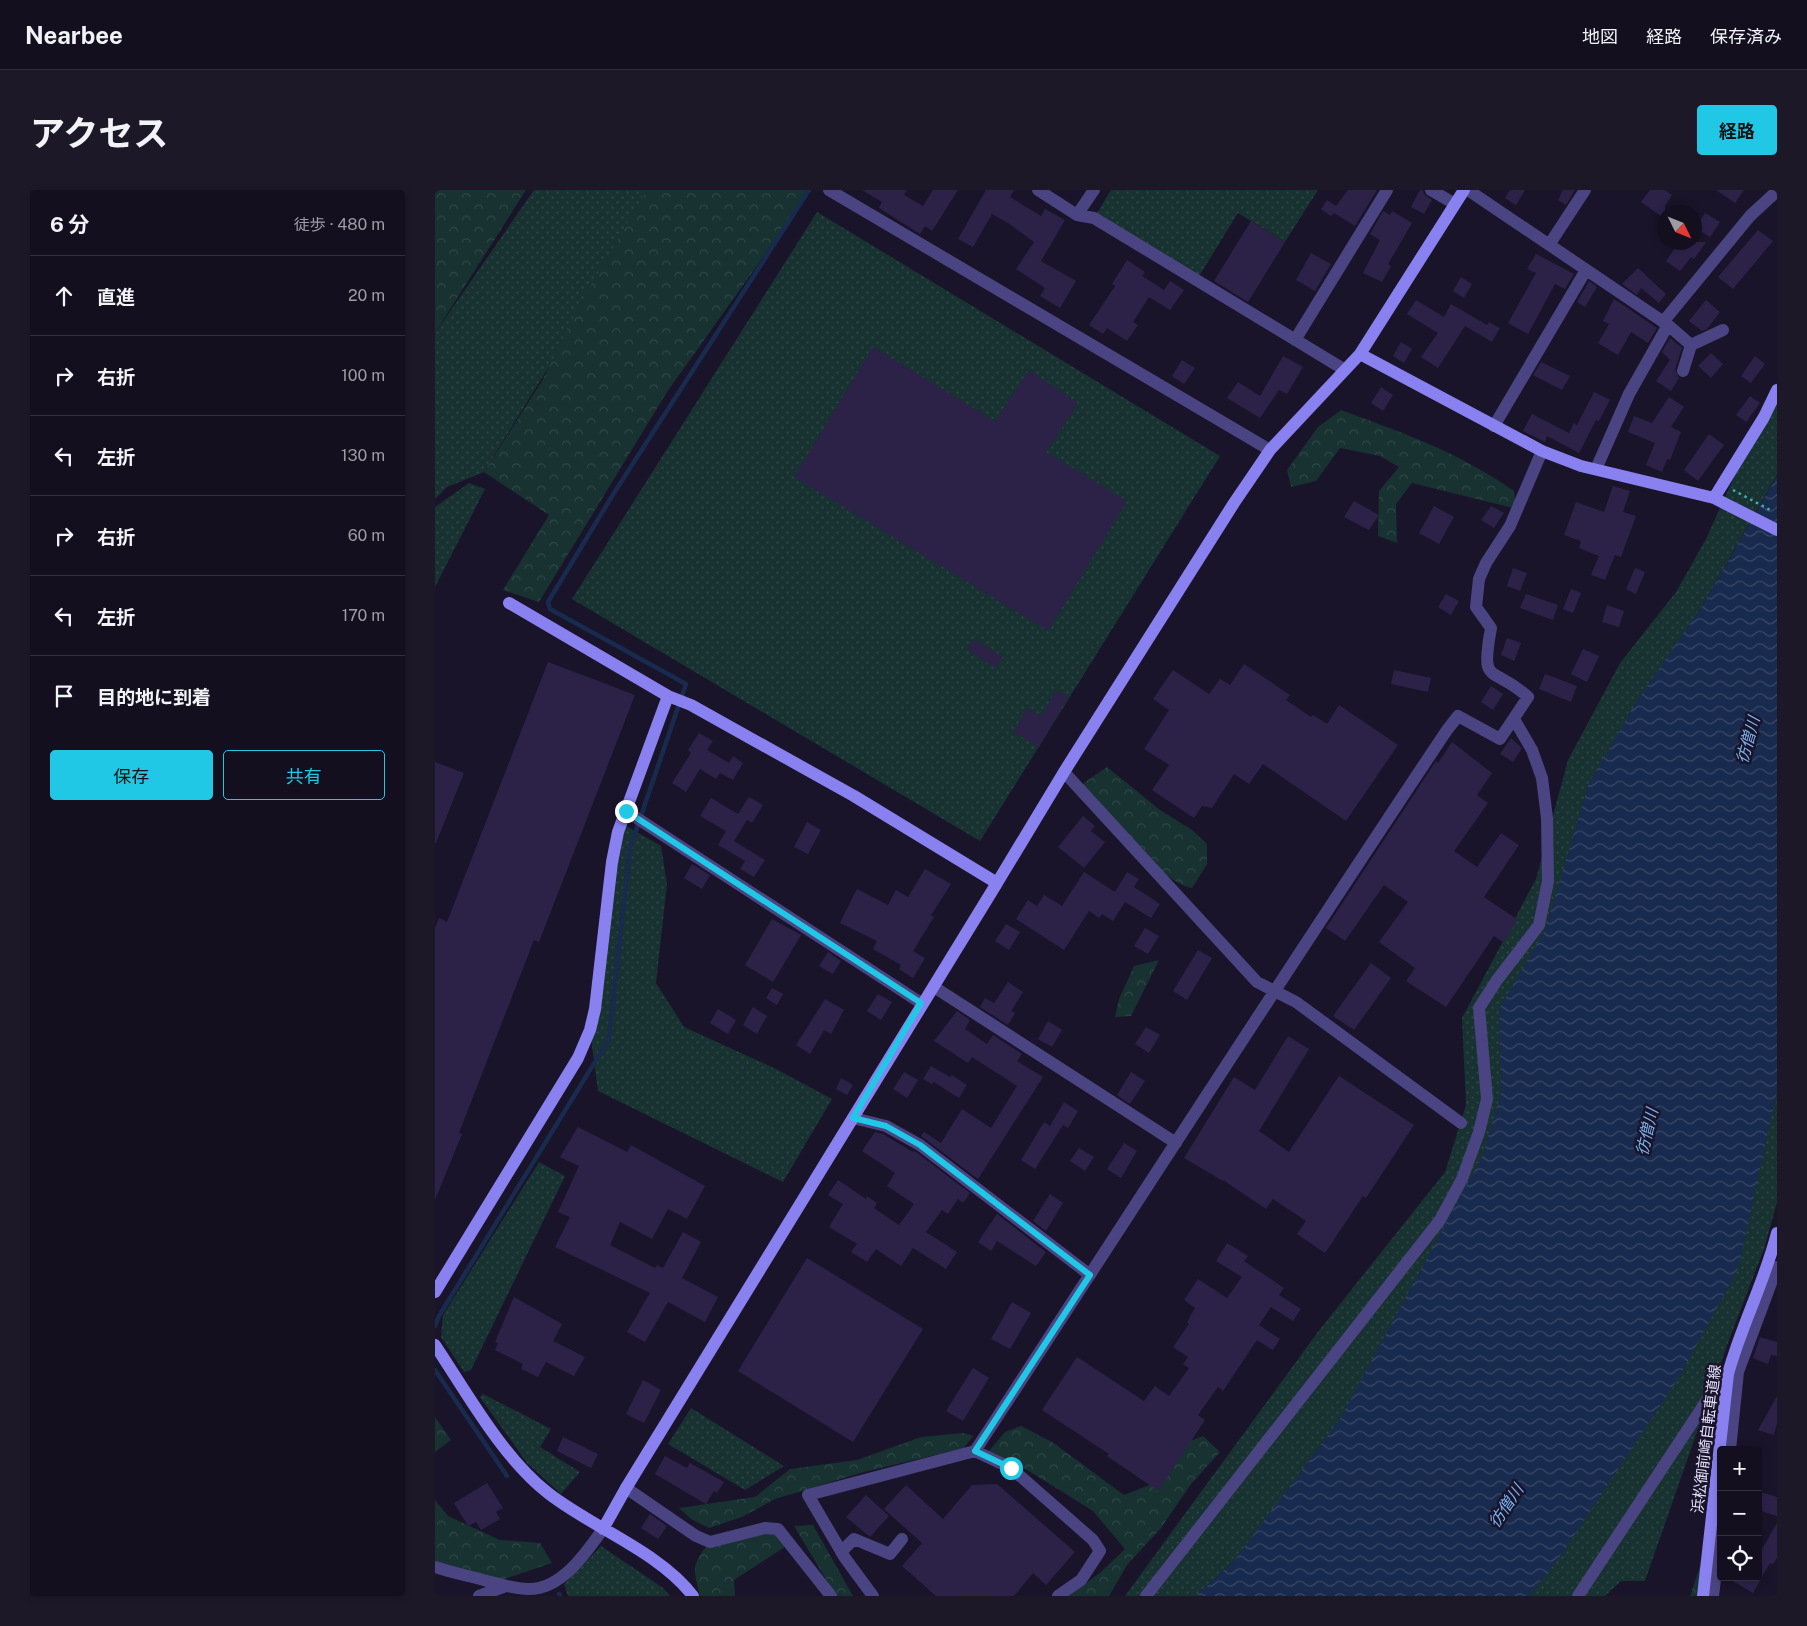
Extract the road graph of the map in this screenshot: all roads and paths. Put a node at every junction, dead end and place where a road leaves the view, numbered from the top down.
1 (829, 190) edge
2 (1038, 190) edge
3 (1094, 190) edge
4 (1387, 190) edge
5 (1431, 190) edge
6 (1466, 190) edge
7 (1585, 190) edge
8 (1777, 191) edge
9 (1455, 204) junction
10 (1077, 215) junction
11 (1549, 245) junction
12 (1586, 270) junction
13 (1666, 324) junction
14 (1723, 330) dead end
15 (1295, 340) junction
16 (1691, 345) junction
17 (1360, 354) junction
18 (1345, 370) junction
19 (1683, 371) dead end
20 (1777, 390) edge
21 (1494, 426) junction
22 (1270, 450) junction
23 (1542, 451) junction
24 (1596, 470) junction
25 (1723, 484) junction
26 (1719, 500) junction
27 (1777, 514) edge
28 (1777, 530) edge
29 (509, 603) dead end
30 (668, 696) junction
31 (1515, 719) junction
32 (1064, 772) junction
33 (626, 811) junction
34 (997, 883) junction
35 (934, 987) junction
36 (1273, 991) junction
37 (921, 1003) junction
38 (853, 1118) junction
39 (1461, 1123) dead end
40 (1176, 1143) junction
41 (1777, 1233) edge
42 (1777, 1268) edge
43 (1090, 1275) junction
44 (435, 1292) edge
45 (435, 1345) edge
46 (1733, 1373) junction
47 (1730, 1446) edge
48 (975, 1451) junction
49 (626, 1488) junction
50 (603, 1529) junction
51 (1720, 1536) edge
52 (901, 1539) dead end
53 (841, 1552) junction
54 (435, 1567) edge
55 (506, 1586) junction
56 (479, 1596) edge
57 (693, 1596) edge
58 (831, 1596) edge
59 (873, 1596) edge
60 (1058, 1596) edge
61 (1146, 1596) edge
62 (1578, 1596) edge
63 (1703, 1596) edge
64 (1713, 1596) edge

1 - 22 street
2 - 10 street
3 - 10 street
4 - 15 street
5 - 9 street
6 - 9 street
6 - 11 street
7 - 11 street
8 - 13 street
9 - 17 street
10 - 15 street
11 - 12 street
12 - 13 street
12 - 21 street
13 - 16 street
13 - 24 street
14 - 16 street
15 - 18 street
16 - 19 street
17 - 18 street
17 - 21 street
18 - 22 street
20 - 25 street
21 - 23 street
22 - 32 street
23 - 24 street
23 - 31 street
24 - 26 street
25 - 26 street
25 - 27 path
26 - 28 street
29 - 30 street
30 - 33 street
30 - 34 street
31 - 36 street
31 - 61 street
32 - 34 street
32 - 36 street
33 - 37 street
33 - 44 street
34 - 35 street
35 - 37 street
35 - 40 street
36 - 39 street
36 - 40 street
37 - 38 street
38 - 43 street
38 - 49 street
40 - 43 street
41 - 46 street, 浜松御前崎自転車道線
42 - 46 street
43 - 48 street
45 - 50 street
46 - 47 street
46 - 62 street
46 - 63 street, 浜松御前崎自転車道線
48 - 53 street
48 - 60 street
49 - 50 street
49 - 58 street
50 - 55 street
50 - 57 street
51 - 64 street
52 - 53 street
53 - 59 street
54 - 55 street
55 - 56 street

